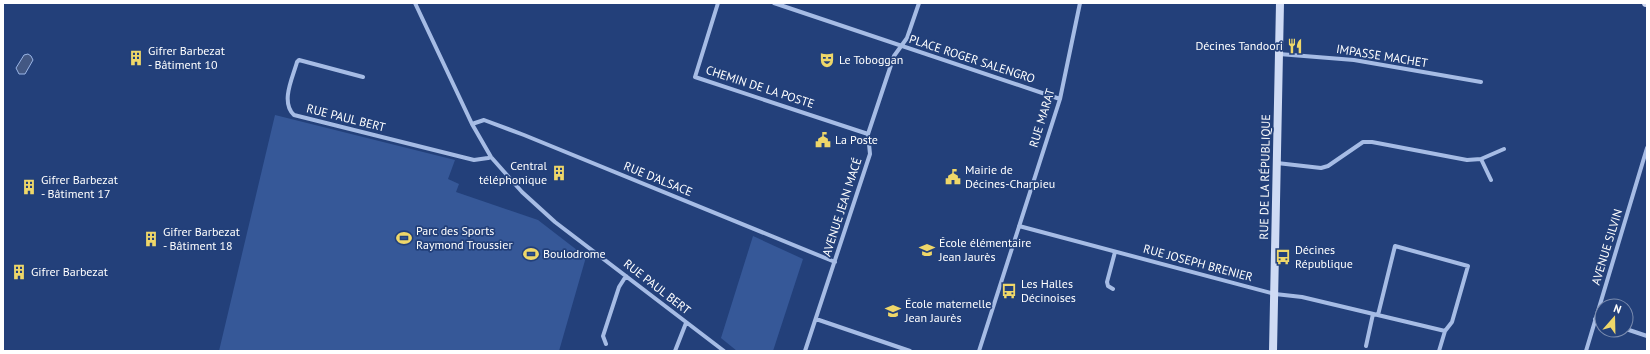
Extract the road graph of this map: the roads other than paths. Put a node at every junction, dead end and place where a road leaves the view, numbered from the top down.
1 (415, 3) edge
2 (718, 3) edge
3 (774, 3) edge
4 (919, 3) edge
5 (1080, 3) edge
6 (1280, 3) edge
7 (901, 46) junction
8 (1279, 54) junction
9 (363, 77) dead end
10 (1481, 82) dead end
11 (1060, 99) junction
12 (472, 124) junction
13 (868, 134) junction
14 (1647, 148) edge
15 (1504, 149) dead end
16 (491, 156) junction
17 (1482, 159) junction
18 (1278, 163) junction
19 (1491, 180) dead end
20 (1019, 226) junction
21 (1115, 252) junction
22 (834, 262) junction
23 (626, 276) junction
24 (1113, 289) dead end
25 (1275, 294) junction
26 (1602, 298) edge
27 (1376, 314) junction
28 (816, 319) junction
29 (686, 323) junction
30 (1594, 323) edge
31 (1445, 331) junction
32 (1634, 332) edge
33 (1647, 336) edge
34 (606, 344) dead end
35 (1366, 346) dead end
36 (675, 351) edge
37 (724, 351) edge
38 (805, 351) edge
39 (910, 351) edge
40 (979, 351) edge
41 (1273, 351) edge
42 (1439, 351) edge
43 (1586, 351) edge

1 - 12 street, RUE PAUL BERT
2 - 13 street, CHEMIN DE LA POSTE
3 - 7 street
4 - 7 street, AVENUE JEAN MACÉ
5 - 11 street, RUE MARAT
6 - 8 street, RUE DE LA RÉPUBLIQUE
7 - 11 street, PLACE ROGER SALENGRO
7 - 13 street, AVENUE JEAN MACÉ
8 - 10 street, IMPASSE MACHET
8 - 18 street, RUE DE LA RÉPUBLIQUE
9 - 16 street, RUE PAUL BERT
11 - 20 street, RUE MARAT
12 - 16 street, RUE PAUL BERT
12 - 22 street, RUE D'ALSACE
13 - 22 street, AVENUE JEAN MACÉ
14 - 26 street, AVENUE SILVIN
15 - 17 street
16 - 23 street, RUE PAUL BERT
17 - 18 street
17 - 19 street
18 - 25 street, RUE DE LA RÉPUBLIQUE
20 - 21 street, RUE JOSEPH BRENIER
20 - 40 street, RUE MARAT
21 - 24 street
21 - 25 street, RUE JOSEPH BRENIER
22 - 28 street, AVENUE JEAN MACÉ
23 - 29 street, RUE PAUL BERT
23 - 34 street
25 - 27 street, RUE JOSEPH BRENIER
25 - 41 street, RUE DE LA RÉPUBLIQUE
27 - 31 street, RUE JOSEPH BRENIER
27 - 31 street
27 - 35 street
28 - 38 street, AVENUE JEAN MACÉ
28 - 39 street
29 - 36 street
29 - 37 street, RUE PAUL BERT
30 - 43 street, AVENUE SILVIN
31 - 42 street
32 - 33 street

